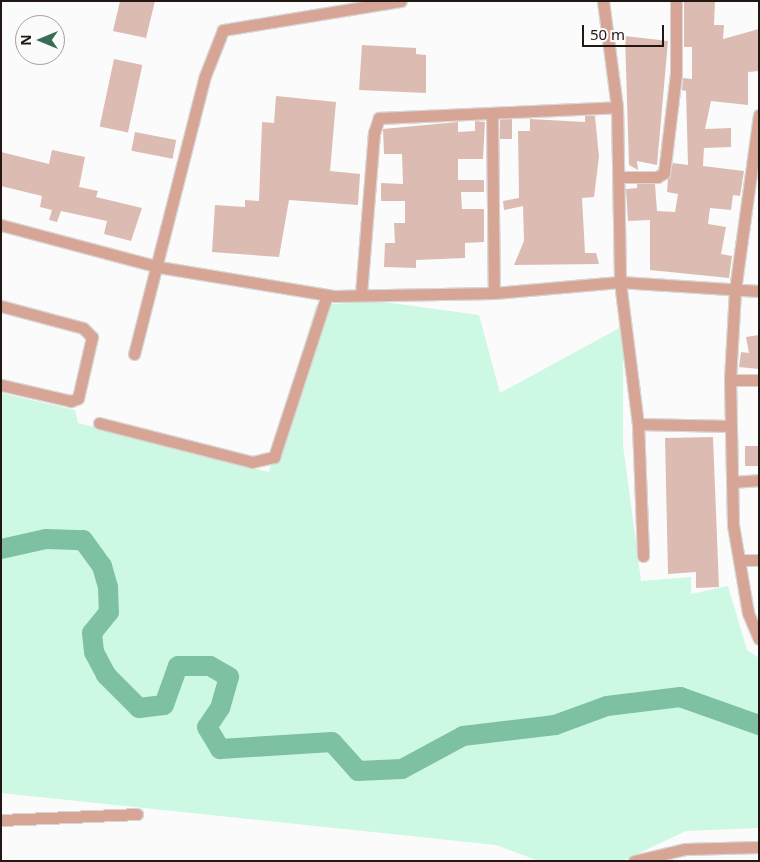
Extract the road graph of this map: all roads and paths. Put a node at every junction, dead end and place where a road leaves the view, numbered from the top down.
1 (401, 1) edge
2 (603, 1) edge
3 (676, 1) edge
4 (617, 107) junction
5 (492, 113) junction
6 (759, 115) edge
7 (619, 177) junction
8 (1, 225) edge
9 (159, 267) junction
10 (620, 282) junction
11 (735, 290) junction
12 (759, 291) edge
13 (494, 293) junction
14 (361, 294) junction
15 (327, 295) junction
16 (1, 306) edge
17 (134, 354) dead end
18 (730, 380) junction
19 (759, 380) edge
20 (1, 385) edge
21 (100, 423) dead end
22 (638, 424) junction
23 (731, 426) junction
24 (759, 480) edge
25 (732, 482) junction
26 (643, 556) dead end
27 (739, 560) junction
28 (759, 560) edge
29 (759, 639) edge
30 (137, 814) dead end
31 (1, 820) edge
32 (759, 847) edge
33 (634, 861) edge

1 - 9 street
2 - 4 street
3 - 7 street
4 - 5 street
4 - 7 street
5 - 13 street
5 - 14 street
6 - 11 street
7 - 10 street
8 - 9 street
9 - 15 street
9 - 17 street
10 - 11 street
10 - 13 street
10 - 22 street
11 - 12 street
11 - 18 street
13 - 14 street
14 - 15 street
15 - 21 street
16 - 20 street
18 - 19 street
18 - 23 street
22 - 23 street
22 - 26 street
23 - 25 street
24 - 25 street
25 - 27 street
27 - 28 street
27 - 29 street
30 - 31 street
32 - 33 street

